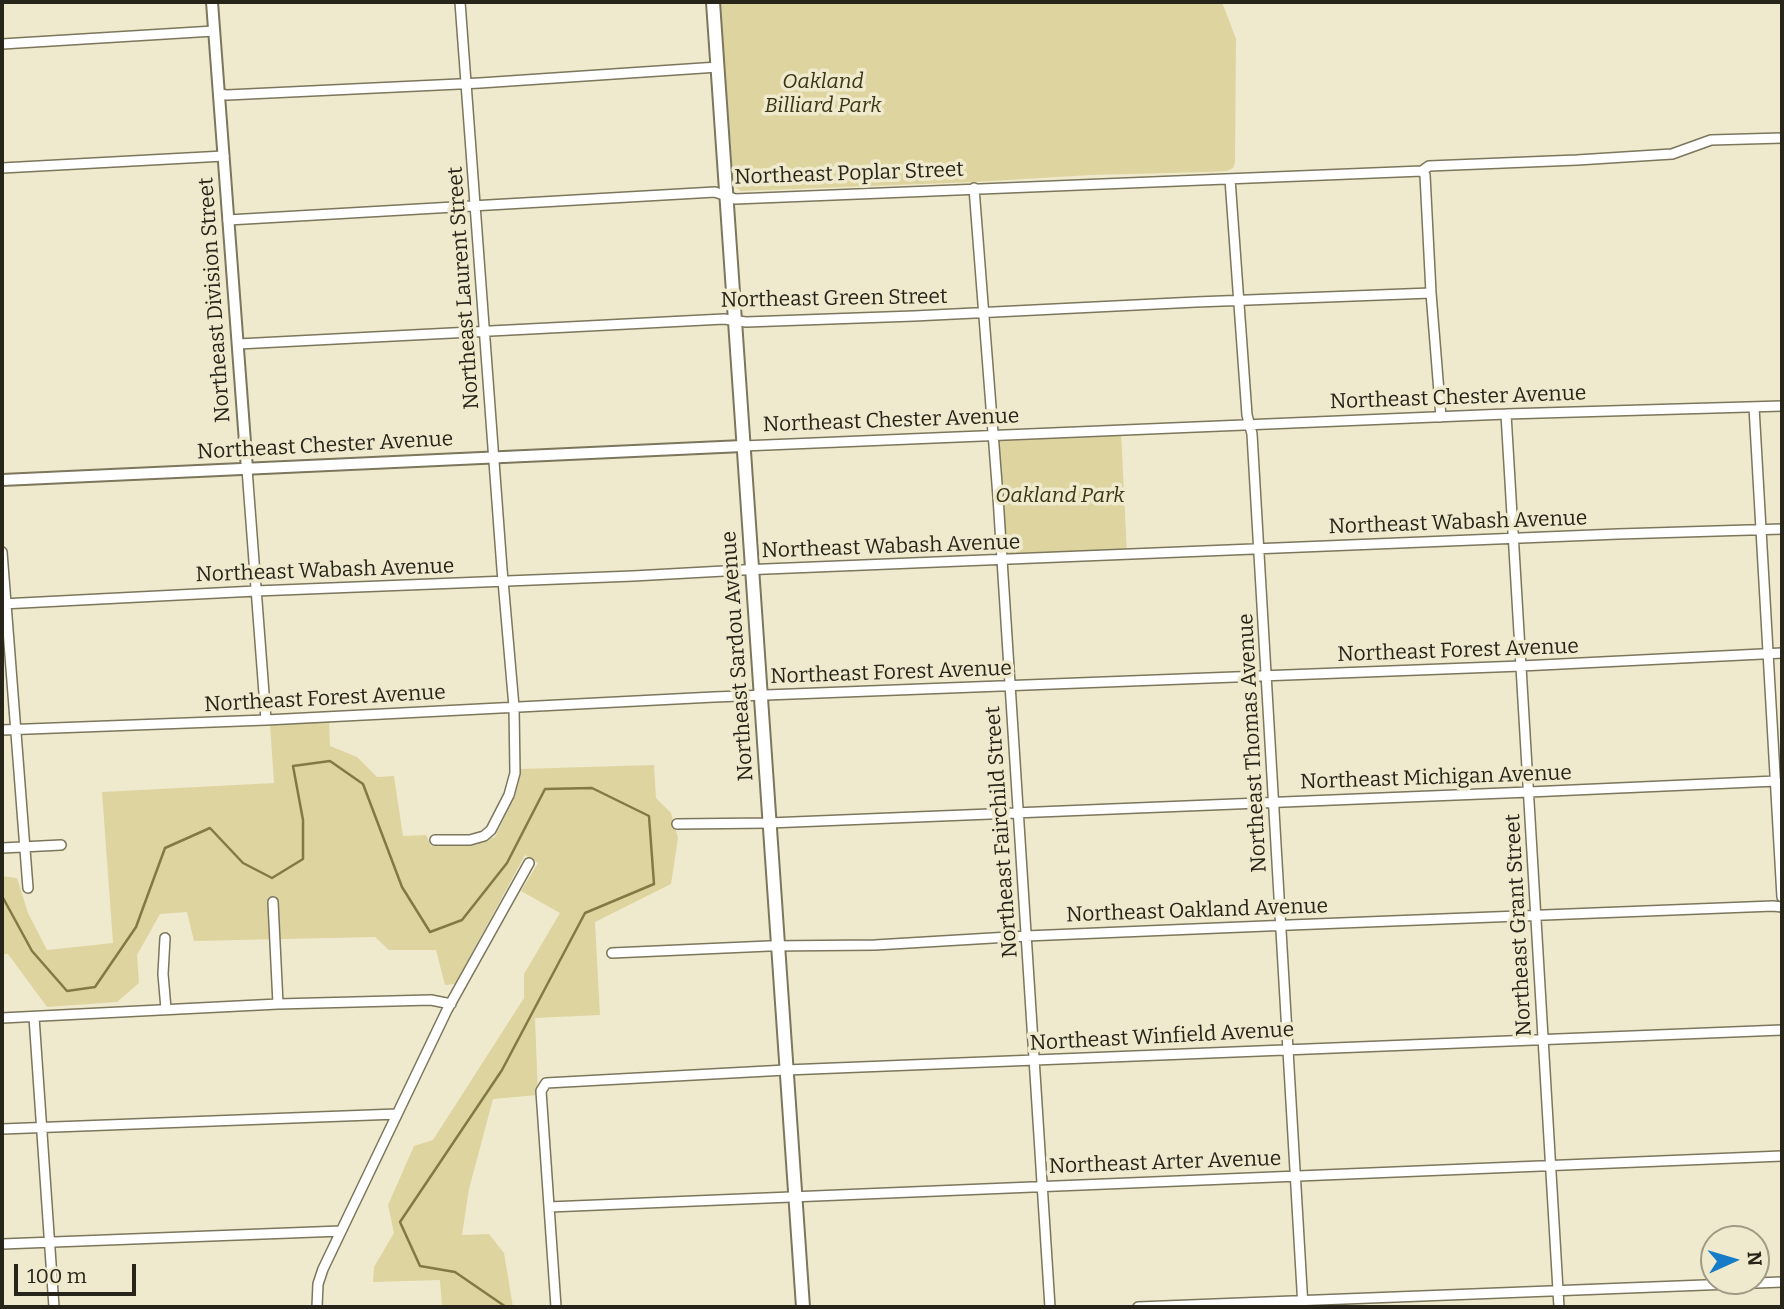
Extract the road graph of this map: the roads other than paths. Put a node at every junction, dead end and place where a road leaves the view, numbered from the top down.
1 (212, 2) edge
2 (460, 2) edge
3 (713, 2) edge
4 (214, 31) junction
5 (2, 44) edge
6 (718, 67) junction
7 (466, 83) junction
8 (219, 94) junction
9 (1782, 138) edge
10 (224, 156) junction
11 (2, 168) edge
12 (1422, 171) junction
13 (1230, 179) junction
14 (974, 188) junction
15 (726, 195) junction
16 (475, 207) junction
17 (228, 220) junction
18 (1432, 293) junction
19 (1238, 300) junction
20 (984, 312) junction
21 (734, 320) junction
22 (484, 331) junction
23 (238, 344) junction
24 (1754, 407) junction
25 (1782, 407) edge
26 (1506, 414) junction
27 (1441, 418) junction
28 (1250, 426) junction
29 (994, 436) junction
30 (743, 446) junction
31 (494, 457) junction
32 (247, 469) junction
33 (2, 480) edge
34 (1761, 529) junction
35 (1782, 529) edge
36 (1514, 538) junction
37 (1259, 549) junction
38 (2, 552) edge
39 (1001, 560) junction
40 (752, 570) junction
41 (503, 582) junction
42 (256, 591) junction
43 (4, 604) edge
44 (1768, 653) junction
45 (1782, 653) edge
46 (1521, 666) junction
47 (1266, 676) junction
48 (1010, 686) junction
49 (760, 696) junction
50 (514, 707) junction
51 (266, 720) junction
52 (16, 729) junction
53 (2, 730) edge
54 (1776, 781) junction
55 (1529, 792) junction
56 (1274, 802) junction
57 (1018, 813) junction
58 (769, 822) junction
59 (677, 824) dead end
60 (1780, 833) edge
61 (435, 839) dead end
62 (61, 845) dead end
63 (25, 846) junction
64 (2, 848) edge
65 (529, 863) dead end
66 (28, 888) dead end
67 (1782, 897) edge
68 (273, 902) dead end
69 (1782, 907) edge
70 (1536, 915) junction
71 (1281, 925) junction
72 (1026, 936) junction
73 (165, 938) dead end
74 (778, 946) junction
75 (612, 953) dead end
76 (278, 1004) junction
77 (451, 1004) junction
78 (166, 1009) junction
79 (34, 1017) junction
80 (2, 1018) edge
81 (1782, 1030) edge
82 (1543, 1040) junction
83 (1288, 1049) junction
84 (1034, 1060) junction
85 (786, 1070) junction
86 (397, 1114) junction
87 (42, 1127) junction
88 (2, 1129) edge
89 (1782, 1156) edge
90 (1550, 1166) junction
91 (1295, 1175) junction
92 (1042, 1186) junction
93 (795, 1197) junction
94 (549, 1207) junction
95 (341, 1231) junction
96 (50, 1242) junction
97 (2, 1244) edge
98 (1782, 1282) edge
99 (1558, 1290) junction
100 (1302, 1304) edge
101 (54, 1307) edge
102 (317, 1307) edge
103 (556, 1307) edge
104 (803, 1307) edge
105 (1050, 1307) edge
106 (1138, 1307) edge
107 (1559, 1307) edge

1 - 4 street, Northeast Division Street
2 - 7 street, Northeast Laurent Street
3 - 6 main road, Northeast Sardou Avenue
4 - 5 street
4 - 8 street, Northeast Division Street
6 - 7 street
6 - 15 main road, Northeast Sardou Avenue
7 - 8 street
7 - 16 street, Northeast Laurent Street
8 - 10 street, Northeast Division Street
9 - 12 street, Northeast Poplar Street
10 - 11 street
10 - 17 street, Northeast Division Street
12 - 13 street, Northeast Poplar Street
12 - 18 street
13 - 14 street, Northeast Poplar Street
13 - 19 street, Northeast Thomas Avenue
14 - 15 street, Northeast Poplar Street
14 - 20 street, Northeast Fairchild Street
15 - 16 street, Northeast Poplar Street
15 - 21 main road, Northeast Sardou Avenue
16 - 17 street, Northeast Poplar Street
16 - 22 street, Northeast Laurent Street
17 - 23 street, Northeast Division Street
18 - 19 street, Northeast Green Street
18 - 27 street
19 - 20 street, Northeast Green Street
19 - 28 street, Northeast Thomas Avenue
20 - 21 street, Northeast Green Street
20 - 29 street, Northeast Fairchild Street
21 - 22 street, Northeast Green Street
21 - 30 main road, Northeast Sardou Avenue
22 - 23 street, Northeast Green Street
22 - 31 street, Northeast Laurent Street
23 - 32 street, Northeast Division Street
24 - 25 street, Northeast Chester Avenue
24 - 26 street, Northeast Chester Avenue
24 - 34 street
26 - 27 street, Northeast Chester Avenue
26 - 36 street, Northeast Grant Street
27 - 28 street, Northeast Chester Avenue
28 - 29 street, Northeast Chester Avenue
28 - 37 street, Northeast Thomas Avenue
29 - 30 street, Northeast Chester Avenue
29 - 39 street, Northeast Fairchild Street
30 - 31 street, Northeast Chester Avenue
30 - 40 main road, Northeast Sardou Avenue
31 - 32 street, Northeast Chester Avenue
31 - 41 street, Northeast Laurent Street
32 - 33 street, Northeast Chester Avenue
32 - 42 street, Northeast Division Street
34 - 35 street, Northeast Wabash Avenue
34 - 36 street, Northeast Wabash Avenue
34 - 44 street
36 - 37 street, Northeast Wabash Avenue
36 - 46 street, Northeast Grant Street
37 - 39 street, Northeast Wabash Avenue
37 - 47 street, Northeast Thomas Avenue
38 - 43 street
39 - 40 street, Northeast Wabash Avenue
39 - 48 street, Northeast Fairchild Street
40 - 41 street, Northeast Wabash Avenue
40 - 49 main road, Northeast Sardou Avenue
41 - 42 street, Northeast Wabash Avenue
41 - 50 street, Northeast Laurent Street
42 - 43 street, Northeast Wabash Avenue
42 - 51 street, Northeast Division Street
43 - 52 street
44 - 45 street, Northeast Forest Avenue
44 - 46 street, Northeast Forest Avenue
44 - 54 street
46 - 47 street, Northeast Forest Avenue
46 - 55 street, Northeast Grant Street
47 - 48 street, Northeast Forest Avenue
47 - 56 street, Northeast Thomas Avenue
48 - 49 street, Northeast Forest Avenue
48 - 57 street, Northeast Fairchild Street
49 - 50 street, Northeast Forest Avenue
49 - 58 main road, Northeast Sardou Avenue
50 - 51 street, Northeast Forest Avenue
50 - 61 street, Northeast Laurent Street
51 - 52 street, Northeast Forest Avenue
52 - 53 street, Northeast Forest Avenue
52 - 63 street
54 - 55 street, Northeast Michigan Avenue
54 - 60 street
55 - 56 street, Northeast Michigan Avenue
55 - 70 street, Northeast Grant Street
56 - 57 street, Northeast Michigan Avenue
56 - 71 street, Northeast Thomas Avenue
57 - 58 street, Northeast Michigan Avenue
57 - 72 street, Northeast Fairchild Street
58 - 59 street, Northeast Michigan Avenue
58 - 74 main road, Northeast Sardou Avenue
60 - 67 street
62 - 63 street
63 - 64 street
63 - 66 street
65 - 77 street
68 - 76 street
69 - 70 street, Northeast Oakland Avenue
70 - 71 street, Northeast Oakland Avenue
70 - 82 street, Northeast Grant Street
71 - 72 street, Northeast Oakland Avenue
71 - 83 street, Northeast Thomas Avenue
72 - 74 street, Northeast Oakland Avenue
72 - 84 street, Northeast Fairchild Street
73 - 78 street
74 - 75 street, Northeast Oakland Avenue
74 - 85 main road, Northeast Sardou Avenue
76 - 77 street
76 - 78 street
77 - 86 street
78 - 79 street
79 - 80 street
79 - 87 street
81 - 82 street, Northeast Winfield Avenue
82 - 83 street, Northeast Winfield Avenue
82 - 90 street, Northeast Grant Street
83 - 84 street, Northeast Winfield Avenue
83 - 91 street, Northeast Thomas Avenue
84 - 85 street, Northeast Winfield Avenue
84 - 92 street, Northeast Fairchild Street
85 - 93 main road, Northeast Sardou Avenue
85 - 94 street, Northeast Winfield Avenue
86 - 87 street
86 - 95 street
87 - 88 street
87 - 96 street
89 - 90 street, Northeast Arter Avenue
90 - 91 street, Northeast Arter Avenue
90 - 99 street, Northeast Grant Street
91 - 92 street, Northeast Arter Avenue
91 - 100 street, Northeast Thomas Avenue
92 - 93 street, Northeast Arter Avenue
92 - 105 street, Northeast Fairchild Street
93 - 94 street, Northeast Arter Avenue
93 - 104 main road, Northeast Sardou Avenue
94 - 103 street
95 - 96 street
95 - 102 street
96 - 97 street
96 - 101 street
98 - 99 street
99 - 100 street
99 - 107 street, Northeast Grant Street
100 - 106 street

